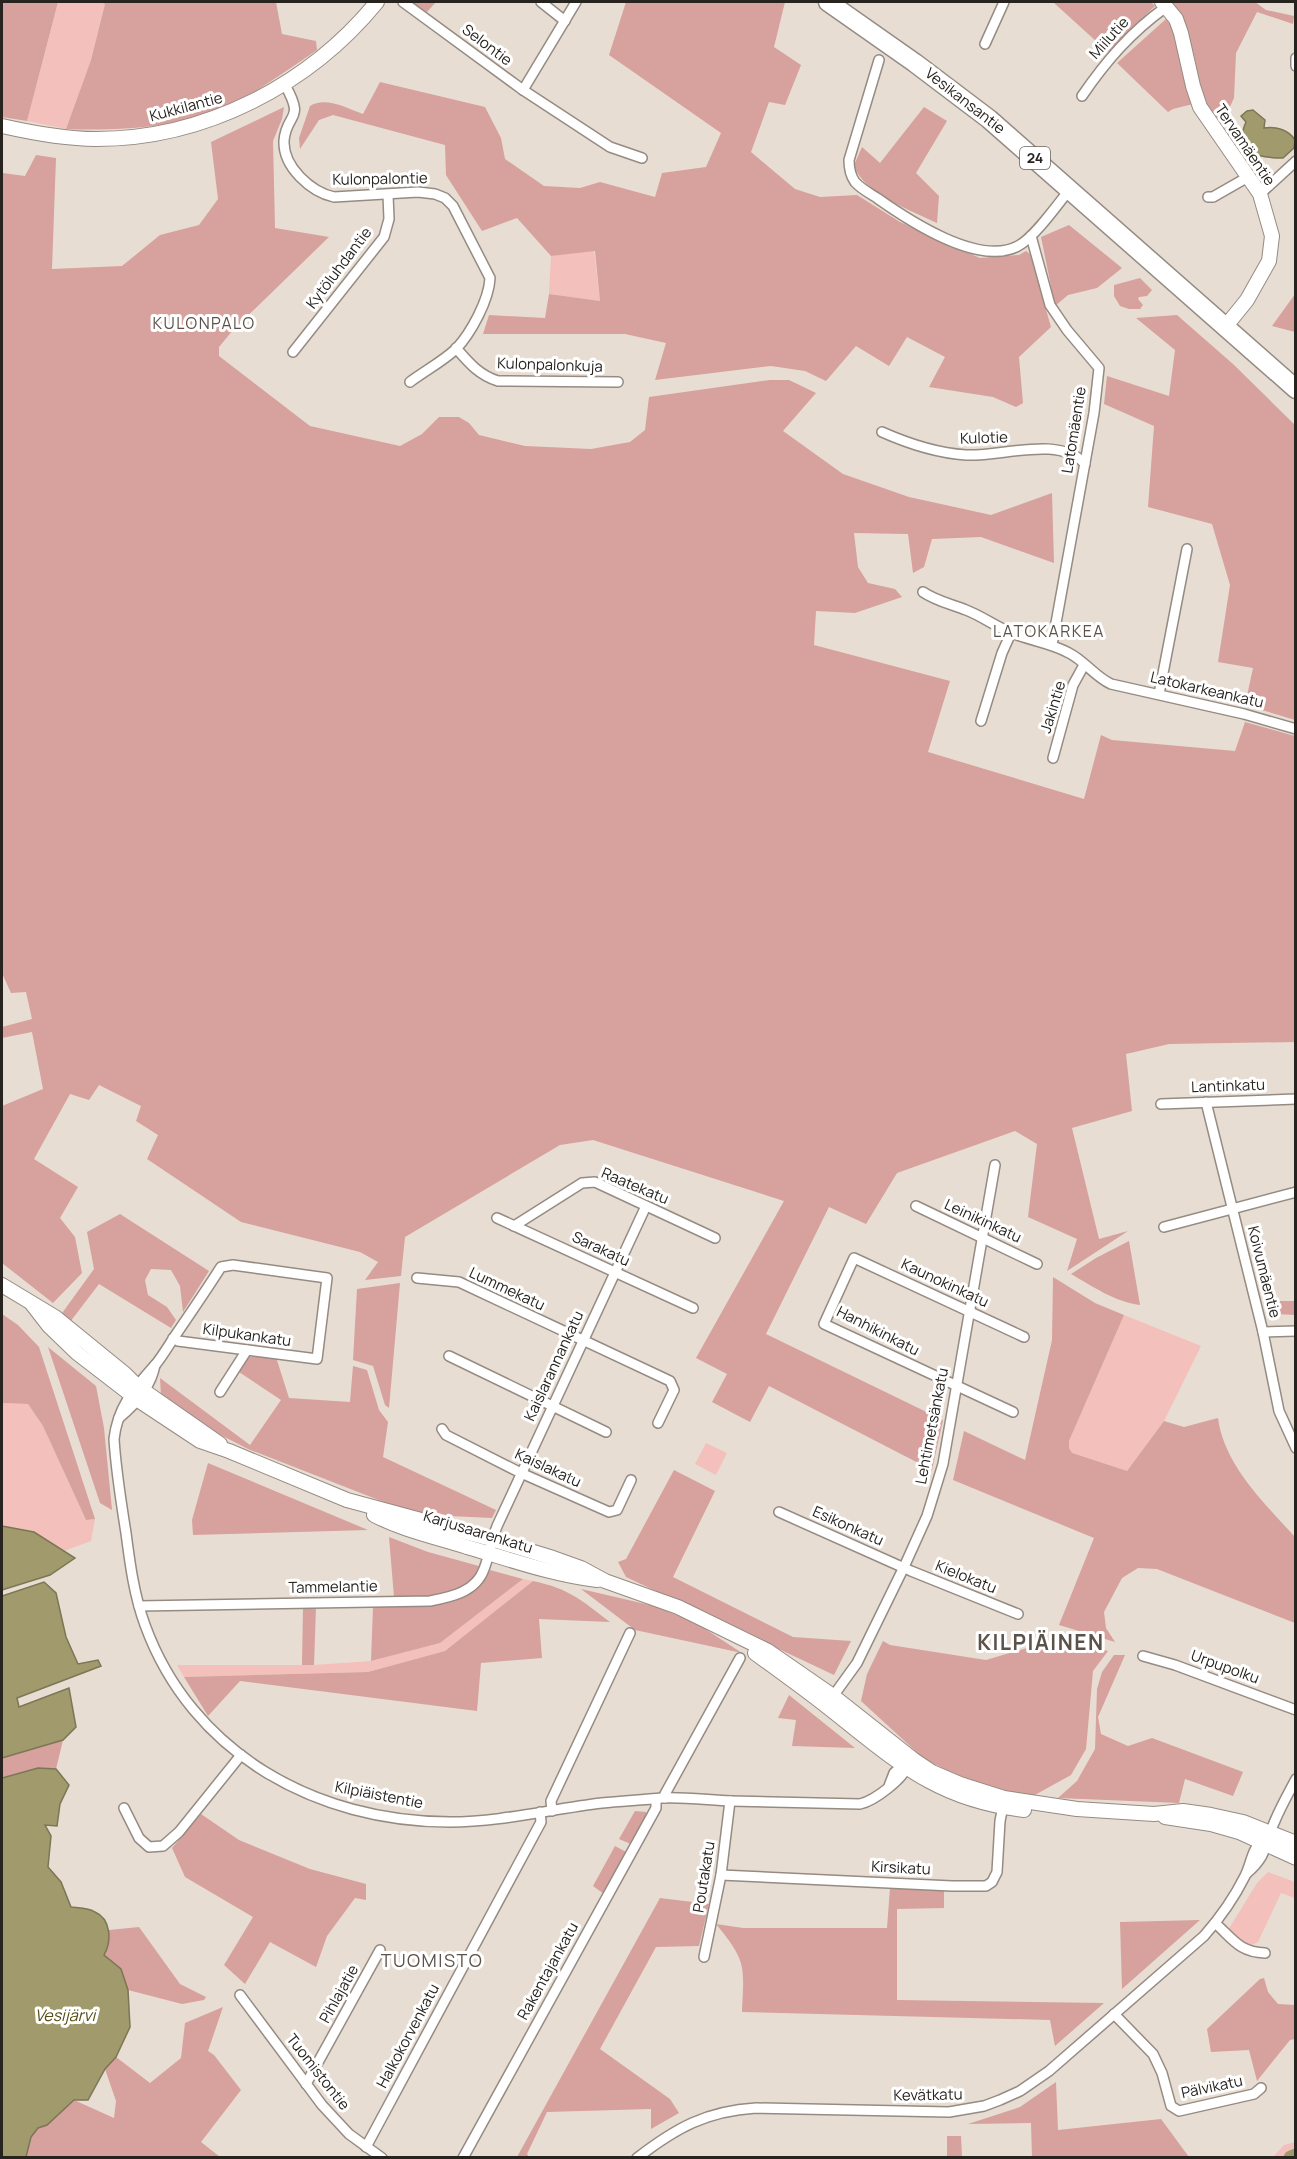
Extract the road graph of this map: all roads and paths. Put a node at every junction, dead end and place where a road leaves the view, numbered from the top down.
1 (377, 2) edge
2 (403, 2) edge
3 (540, 2) edge
4 (576, 2) edge
5 (828, 2) edge
6 (1004, 2) edge
7 (1164, 4) edge
8 (565, 21) junction
9 (985, 44) dead end
10 (1296, 58) edge
11 (879, 60) dead end
12 (1296, 66) edge
13 (285, 85) junction
14 (523, 90) junction
15 (1082, 96) dead end
16 (2, 126) edge
17 (642, 158) dead end
18 (1296, 161) edge
19 (1248, 177) junction
20 (1070, 189) junction
21 (1260, 194) junction
22 (388, 195) junction
23 (1208, 197) dead end
24 (1031, 236) junction
25 (1225, 325) junction
26 (456, 348) junction
27 (293, 352) dead end
28 (410, 382) dead end
29 (618, 382) dead end
30 (1296, 388) edge
31 (882, 432) dead end
32 (1085, 464) junction
33 (1187, 549) dead end
34 (923, 592) dead end
35 (1011, 633) junction
36 (1052, 645) junction
37 (1084, 665) junction
38 (1159, 694) junction
39 (981, 721) dead end
40 (1296, 729) edge
41 (1053, 758) dead end
42 (1296, 1099) edge
43 (1206, 1102) junction
44 (1161, 1104) dead end
45 (995, 1165) dead end
46 (1296, 1192) edge
47 (646, 1206) junction
48 (916, 1206) dead end
49 (1233, 1209) junction
50 (497, 1218) dead end
51 (514, 1226) junction
52 (1164, 1227) dead end
53 (982, 1237) junction
54 (715, 1238) dead end
55 (854, 1258) joint
56 (1037, 1264) dead end
57 (615, 1272) junction
58 (417, 1278) dead end
59 (2, 1285) edge
60 (693, 1308) dead end
61 (969, 1310) junction
62 (1296, 1330) edge
63 (1263, 1332) junction
64 (1024, 1336) dead end
65 (173, 1338) junction
66 (583, 1340) junction
67 (247, 1350) junction
68 (449, 1356) dead end
69 (317, 1359) joint
70 (957, 1386) junction
71 (220, 1392) dead end
72 (137, 1393) junction
73 (552, 1406) junction
74 (1013, 1412) dead end
75 (658, 1423) dead end
76 (442, 1429) dead end
77 (606, 1432) dead end
78 (1296, 1448) edge
79 (521, 1473) junction
80 (631, 1480) dead end
81 (347, 1500) junction
82 (779, 1512) dead end
83 (491, 1539) junction
84 (488, 1553) junction
85 (904, 1567) junction
86 (605, 1581) junction
87 (139, 1606) junction
88 (1018, 1614) dead end
89 (630, 1633) dead end
90 (1143, 1656) dead end
91 (740, 1658) dead end
92 (829, 1701) junction
93 (1296, 1710) edge
94 (240, 1755) junction
95 (907, 1762) junction
96 (1296, 1779) edge
97 (661, 1799) junction
98 (730, 1801) junction
99 (1003, 1803) junction
100 (124, 1808) dead end
101 (552, 1810) junction
102 (540, 1812) junction
103 (1266, 1840) junction
104 (1296, 1843) edge
105 (1296, 1857) edge
106 (722, 1875) junction
107 (1215, 1923) junction
108 (380, 1950) dead end
109 (1265, 1953) dead end
110 (704, 1957) dead end
111 (240, 1995) dead end
112 (1114, 2014) junction
113 (306, 2084) junction
114 (1261, 2088) dead end
115 (366, 2147) junction
116 (382, 2157) edge
117 (462, 2157) edge
118 (637, 2157) edge

1 - 13 street, Kukkilantie
2 - 14 street, Selontie
3 - 8 street
4 - 8 street
5 - 20 highway, Vesikansantie / 24
6 - 9 street
7 - 15 street, Miilutie
7 - 19 street, Tervamäentie
8 - 14 street
10 - 12 street
11 - 24 street
13 - 16 street, Kukkilantie
13 - 22 street, Kulonpalontie
14 - 17 street, Selontie
18 - 21 street
19 - 21 street, Tervamäentie
19 - 23 street
20 - 24 street
20 - 25 highway, Vesikansantie / 24
21 - 25 street, Tervamäentie
22 - 26 street, Kulonpalontie
22 - 27 street, Kytöluhdantie
24 - 32 street, Latomäentie
25 - 30 highway, 24
26 - 28 street, Kulonpalontie
26 - 29 street, Kulonpalonkuja
31 - 32 street, Kulotie
32 - 36 street, Latomäentie
33 - 38 street
34 - 35 street
35 - 36 street
35 - 39 street
36 - 37 street
37 - 38 street, Latokarkeankatu
37 - 41 street, Jakintie
38 - 40 street, Latokarkeankatu
42 - 43 street, Lantinkatu
43 - 44 street, Lantinkatu
43 - 49 street, Koivumäentie
45 - 53 street, Lehtimetsänkatu
46 - 49 street
47 - 51 street, Raatekatu
47 - 54 street, Raatekatu
47 - 57 street, Kaislarannankatu
48 - 53 street, Leinikinkatu
49 - 52 street
49 - 63 street, Koivumäentie
50 - 51 street, Sarakatu
51 - 57 street, Sarakatu
53 - 56 street, Leinikinkatu
53 - 61 street, Lehtimetsänkatu
55 - 61 street, Kaunokinkatu
55 - 70 street, Hanhikinkatu
57 - 60 street, Sarakatu
57 - 66 street, Kaislarannankatu
58 - 66 street, Lummekatu
59 - 72 street, Karjusaarenkatu
61 - 64 street, Kaunokinkatu
61 - 70 street, Lehtimetsänkatu
62 - 63 street
63 - 78 street, Koivumäentie
65 - 67 street, Kilpukankatu
65 - 69 street, Kilpiäistentie
65 - 72 street, Kilpiäistentie
66 - 73 street, Kaislarannankatu
66 - 75 street, Lummekatu
67 - 69 street, Kilpukankatu
67 - 71 street
68 - 73 street
70 - 74 street, Hanhikinkatu
70 - 85 street, Lehtimetsänkatu
72 - 81 street, Karjusaarenkatu
72 - 87 street, Kilpiäistentie
73 - 77 street
73 - 79 street, Kaislarannankatu
76 - 79 street, Kaislakatu
79 - 80 street, Kaislakatu
79 - 83 street, Kaislarannankatu
81 - 83 street, Karjusaarenkatu
81 - 84 street, Karjusaarenkatu
82 - 85 street, Esikonkatu
83 - 84 street, Tammelantie
83 - 86 street, Karjusaarenkatu
84 - 86 street, Karjusaarenkatu
84 - 87 street, Tammelantie
85 - 88 street, Kielokatu
85 - 92 street, Lehtimetsänkatu
86 - 92 street, Karjusaarenkatu
87 - 94 street, Kilpiäistentie
89 - 101 street
90 - 93 street, Urpupolku
91 - 97 street, Rakentajankatu
92 - 95 street, Karjusaarenkatu
94 - 100 street
94 - 102 street, Kilpiäistentie
95 - 98 street, Kilpiäistentie
95 - 99 street
96 - 103 street, Kevätkatu
97 - 98 street, Kilpiäistentie
97 - 101 street, Kilpiäistentie
97 - 117 street, Rakentajankatu
98 - 106 street, Poutakatu
99 - 103 street
99 - 106 street, Kirsikatu
101 - 102 street, Kilpiäistentie
102 - 115 street, Halkokorvenkatu
103 - 104 street
103 - 105 street
103 - 107 street, Kevätkatu
106 - 110 street, Poutakatu
107 - 109 street
107 - 112 street, Kevätkatu
108 - 113 street, Pihlajatie
111 - 113 street, Tuomistontie
112 - 114 street, Pälvikatu
112 - 118 street, Kevätkatu
113 - 115 street, Tuomistontie
115 - 116 street, Tuomistontie

